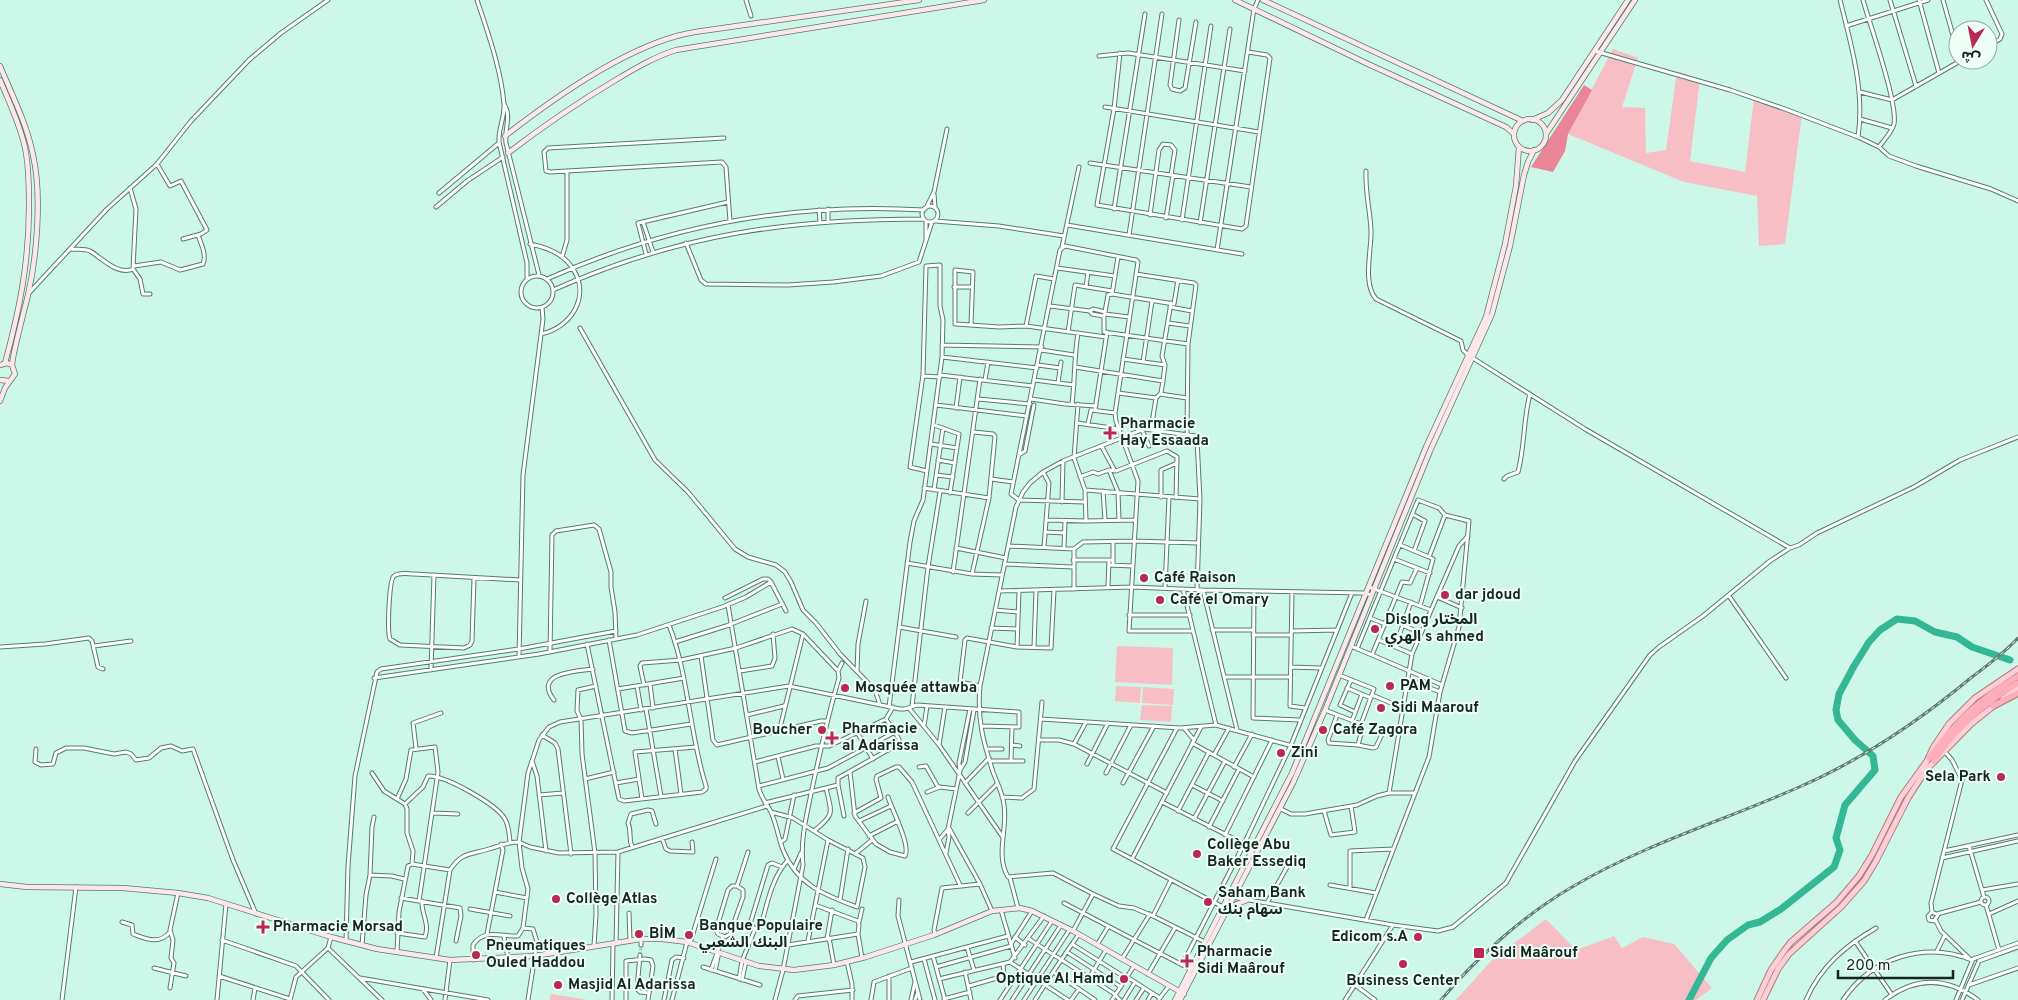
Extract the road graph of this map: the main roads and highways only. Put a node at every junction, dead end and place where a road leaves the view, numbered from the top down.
1 (2018, 669) edge
2 (2018, 676) edge
3 (2018, 682) edge
4 (2018, 688) edge
5 (2018, 693) edge
6 (1993, 706) junction
7 (1931, 759) junction
8 (1756, 1000) edge
9 (1763, 1000) edge

1 - 7 main road
2 - 7 highway
3 - 7 highway
4 - 6 main road
5 - 6 highway
6 - 7 main road
7 - 8 main road
7 - 9 main road

